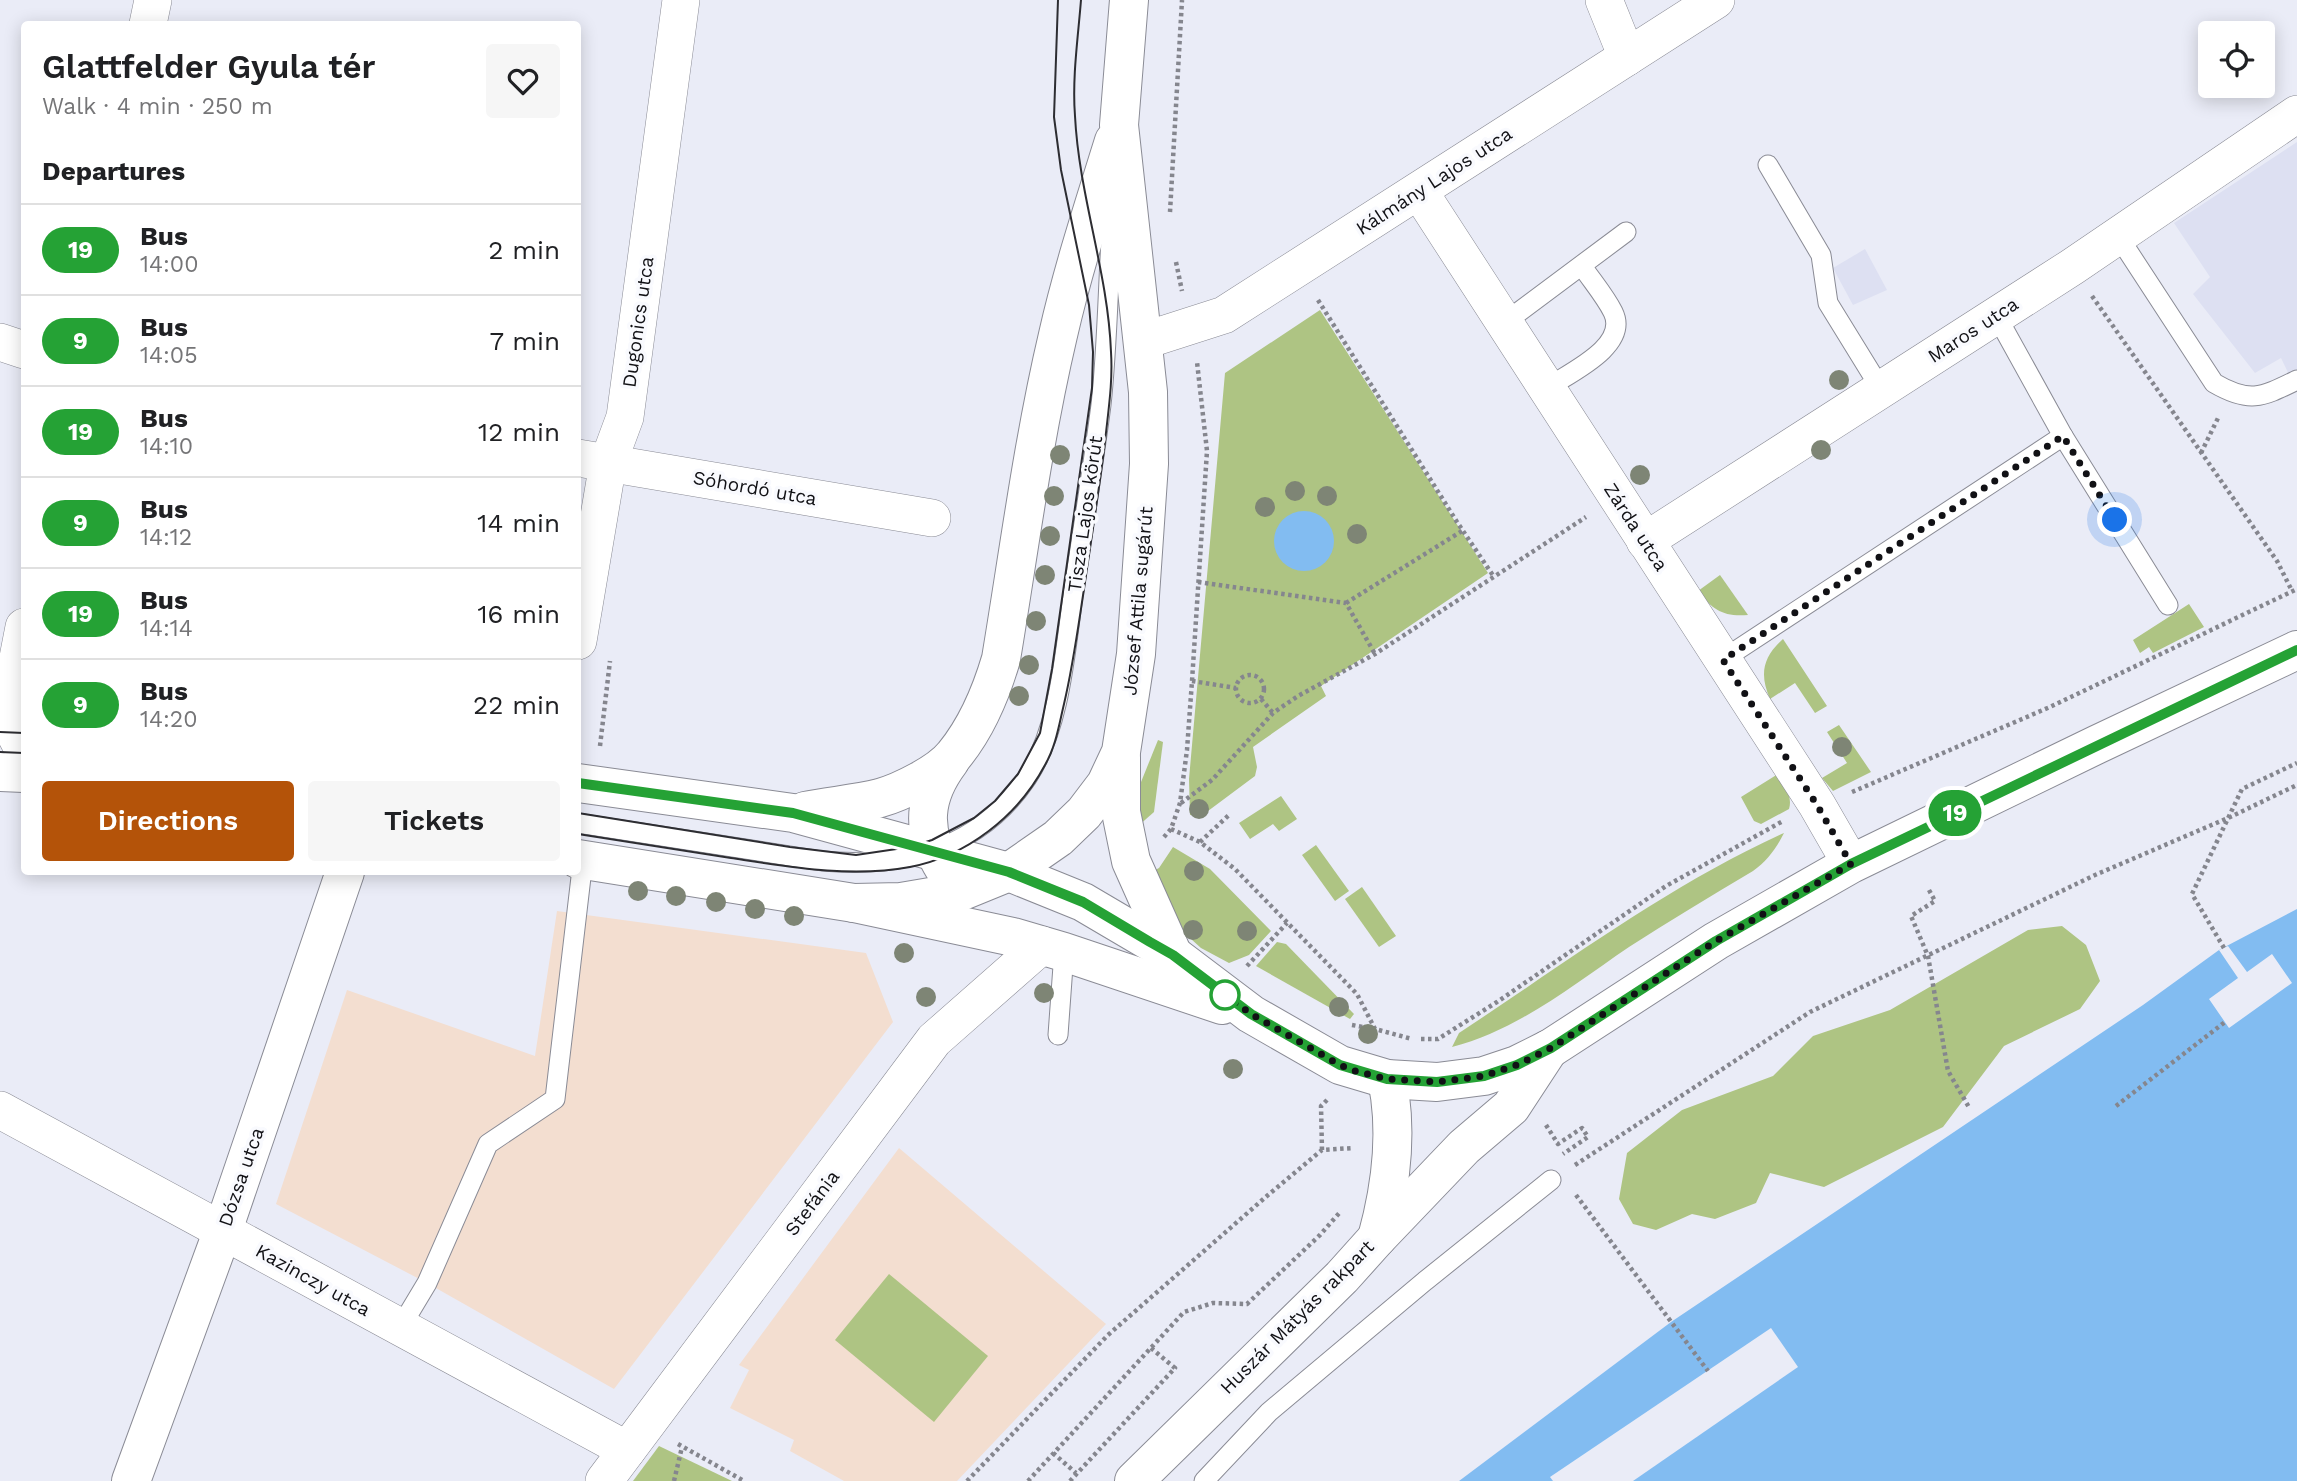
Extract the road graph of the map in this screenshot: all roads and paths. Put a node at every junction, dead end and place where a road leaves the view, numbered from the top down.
1 (153, 0) edge
2 (681, 0) edge
3 (1129, 0) edge
4 (1182, 0) edge
5 (1604, 0) edge
6 (1716, 0) edge
7 (149, 21) edge
8 (1627, 58) junction
9 (2297, 114) edge
10 (1119, 125) junction
11 (1768, 164) dead end
12 (1419, 191) junction
13 (1170, 219) dead end
14 (1626, 232) dead end
15 (2118, 236) junction
16 (1175, 260) dead end
17 (1582, 266) junction
18 (2072, 267) junction
19 (1298, 269) junction
20 (1996, 316) junction
21 (1504, 323) junction
22 (1191, 328) junction
23 (1143, 341) junction
24 (0, 342) edge
25 (21, 349) edge
26 (2297, 380) edge
27 (1547, 388) junction
28 (1881, 389) junction
29 (2230, 393) junction
30 (2063, 436) junction
31 (2201, 453) junction
32 (593, 461) edge
33 (1617, 497) junction
34 (932, 518) dead end
35 (1462, 531) junction
36 (1645, 541) junction
37 (1494, 577) junction
38 (1198, 582) junction
39 (2294, 590) edge
40 (1346, 603) junction
41 (2168, 605) dead end
42 (21, 642) edge
43 (595, 646) edge
44 (2297, 650) edge
45 (1375, 654) junction
46 (1723, 660) junction
47 (1192, 681) junction
48 (1236, 688) junction
49 (1261, 699) junction
50 (1273, 713) junction
51 (15, 740) edge
52 (600, 749) dead end
53 (1121, 752) junction
54 (953, 757) junction
55 (2297, 762) edge
56 (581, 783) edge
57 (2297, 785) edge
58 (1180, 803) junction
59 (1817, 805) junction
60 (793, 813) junction
61 (1230, 814) dead end
62 (2228, 818) junction
63 (581, 823) edge
64 (1171, 829) junction
65 (1200, 842) junction
66 (935, 850) junction
67 (581, 860) edge
68 (1131, 861) junction
69 (1851, 864) junction
70 (1009, 872) junction
71 (344, 875) edge
72 (578, 875) edge
73 (1929, 890) dead end
74 (960, 892) junction
75 (854, 903) junction
76 (1287, 922) junction
77 (1040, 945) junction
78 (2224, 948) dead end
79 (1173, 955) junction
80 (1928, 956) junction
81 (1245, 968) dead end
82 (1251, 1014) junction
83 (2225, 1022) dead end
84 (1344, 1023) dead end
85 (1375, 1029) junction
86 (1058, 1035) dead end
87 (1551, 1048) junction
88 (1387, 1079) junction
89 (1330, 1097) dead end
90 (2116, 1106) dead end
91 (1970, 1109) dead end
92 (0, 1110) edge
93 (1541, 1115) dead end
94 (1322, 1150) junction
95 (1351, 1157) dead end
96 (1554, 1160) dead end
97 (1550, 1180) joint
98 (1580, 1198) dead end
99 (1343, 1207) dead end
100 (223, 1230) junction
101 (1377, 1238) junction
102 (400, 1328) junction
103 (1151, 1348) junction
104 (1708, 1371) dead end
105 (636, 1438) junction
106 (682, 1447) junction
107 (1054, 1453) junction
108 (1076, 1473) junction
109 (131, 1481) edge
110 (604, 1481) edge
111 (674, 1481) edge
112 (744, 1481) edge
113 (967, 1481) edge
114 (1028, 1481) edge
115 (1070, 1481) edge
116 (1134, 1481) edge
117 (1204, 1481) edge

1 - 7 street
2 - 32 street, Dugonics utca
3 - 10 street, József Attila sugárút
4 - 13 path
5 - 8 street
6 - 8 street, Kálmány Lajos utca
8 - 12 street, Kálmány Lajos utca
9 - 15 street, Maros utca
10 - 23 street, József Attila sugárút
10 - 54 street, József Attila sugárút
10 - 66 lane, Tisza Lajos körút
11 - 28 lane
12 - 19 street, Kálmány Lajos utca
12 - 21 street, Zárda utca
14 - 17 lane
15 - 18 street, Maros utca
15 - 29 lane
16 - 22 path
17 - 21 lane
17 - 27 lane
18 - 20 street, Maros utca
18 - 31 path
19 - 22 street, Kálmány Lajos utca
19 - 35 path
20 - 28 street, Maros utca
20 - 30 lane
21 - 27 street, Zárda utca
22 - 23 street, Kálmány Lajos utca
22 - 38 path
23 - 53 street, József Attila sugárút
24 - 25 street
26 - 29 lane
27 - 33 street, Zárda utca
28 - 36 street, Maros utca
29 - 31 path
30 - 41 lane
30 - 46 lane
31 - 39 path
32 - 34 street, Sóhordó utca
32 - 43 street, Dugonics utca
33 - 36 street, Zárda utca
33 - 37 path
35 - 37 path
35 - 40 path
36 - 46 street, Zárda utca
37 - 45 path
38 - 40 path
38 - 47 path
39 - 59 path
40 - 45 path
42 - 51 street
43 - 52 path
44 - 69 street
45 - 50 path
46 - 59 street, Zárda utca
47 - 48 path
47 - 58 path
48 - 49 path
48 - 49 path
49 - 50 path
50 - 58 path
53 - 68 street
53 - 70 street, József Attila sugárút
54 - 60 street, József Attila sugárút
54 - 66 street
55 - 62 path
56 - 60 street
57 - 62 path
58 - 64 path
59 - 69 street, Zárda utca
59 - 85 path
60 - 66 street
61 - 65 path
62 - 78 path
62 - 80 path
63 - 66 lane, Tisza Lajos körút
64 - 65 path
64 - 68 path
65 - 76 path
66 - 70 street
66 - 74 street
67 - 75 street
68 - 79 street
69 - 87 street
70 - 74 street, József Attila sugárút
70 - 79 street
71 - 100 street, Dózsa utca
72 - 102 lane
73 - 80 path
74 - 75 street, József Attila sugárút
74 - 77 street
75 - 77 street
76 - 81 path
76 - 85 path
77 - 82 street
77 - 86 lane
77 - 105 street, Stefánia
79 - 82 street
80 - 91 path
80 - 97 path
82 - 88 street
83 - 90 path
84 - 85 path
87 - 88 street
87 - 101 street
88 - 101 street, Huszár Mátyás rakpart
89 - 94 path
92 - 100 street, Kazinczy utca
93 - 96 path
94 - 95 path
94 - 113 path
97 - 117 lane
98 - 104 path
99 - 103 path
100 - 102 street, Kazinczy utca
100 - 109 street, Dózsa utca
101 - 116 street, Huszár Mátyás rakpart
102 - 105 street, Kazinczy utca
103 - 107 path
103 - 108 path
105 - 106 path
105 - 110 street, Stefánia
106 - 111 path
106 - 112 path
107 - 108 path
107 - 114 path
108 - 115 path

